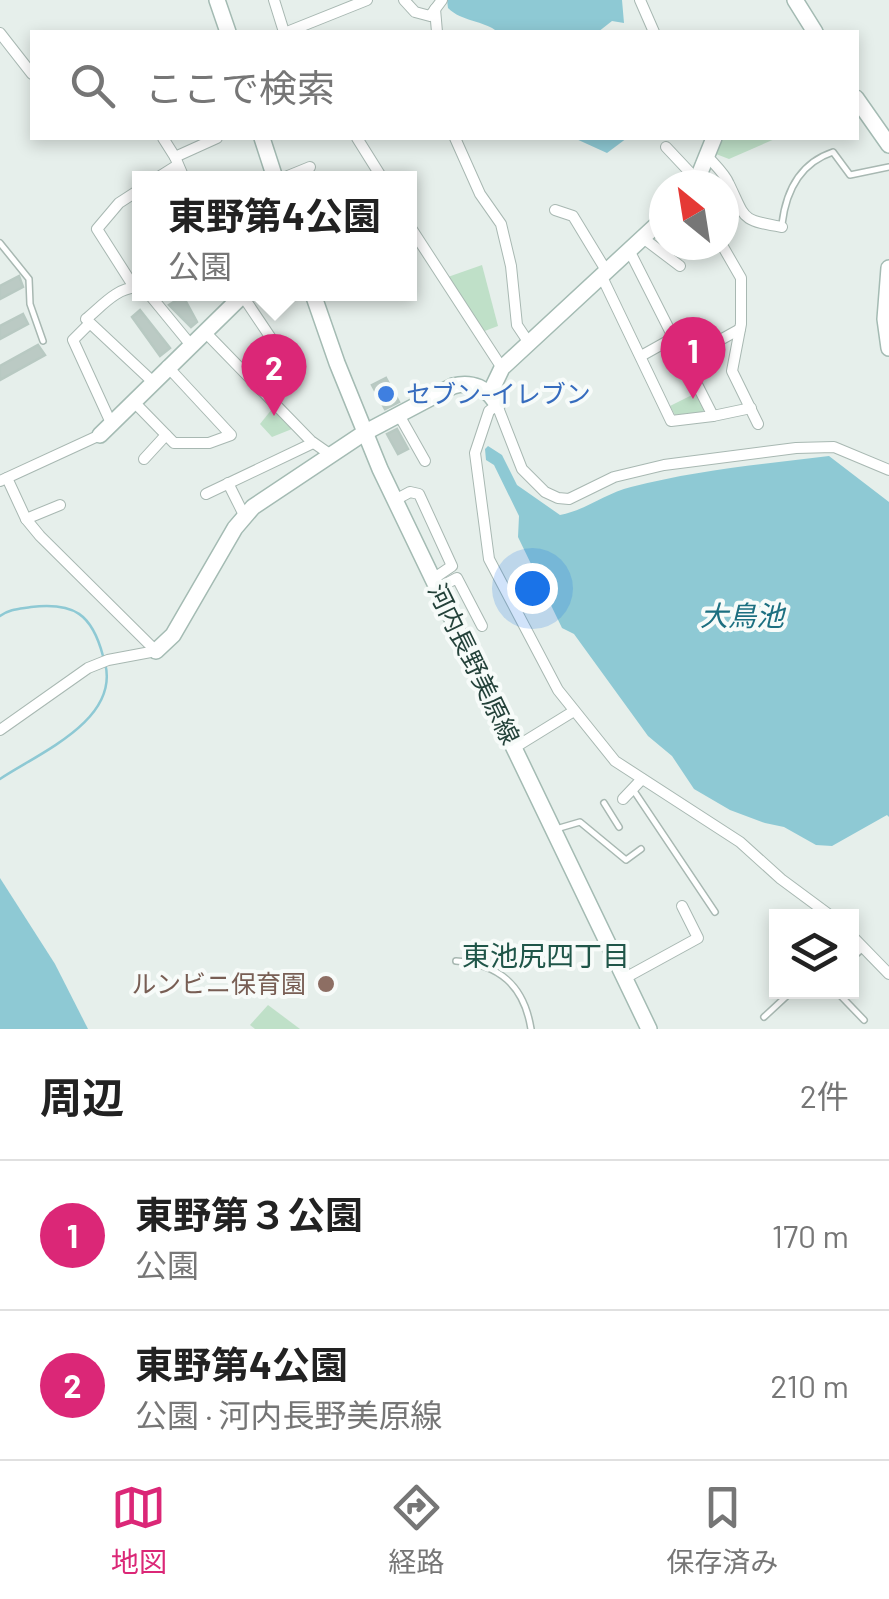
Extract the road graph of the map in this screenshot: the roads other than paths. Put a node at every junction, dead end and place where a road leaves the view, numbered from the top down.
1 (217, 0) edge
2 (274, 0) edge
3 (367, 0) edge
4 (404, 0) edge
5 (640, 0) edge
6 (795, 0) edge
7 (439, 4) edge
8 (227, 30) edge
9 (282, 30) edge
10 (292, 30) edge
11 (437, 30) edge
12 (653, 30) edge
13 (814, 30) edge
14 (0, 33) edge
15 (30, 71) edge
16 (859, 102) edge
17 (164, 140) edge
18 (213, 140) edge
19 (263, 140) edge
20 (358, 140) edge
21 (455, 140) edge
22 (713, 140) edge
23 (889, 145) edge
24 (666, 147) dead end
25 (708, 157) junction
26 (176, 161) junction
27 (310, 167) dead end
28 (889, 167) edge
29 (685, 170) edge
30 (702, 170) edge
31 (165, 171) edge
32 (181, 171) edge
33 (276, 171) edge
34 (299, 171) edge
35 (378, 171) edge
36 (132, 195) edge
37 (555, 210) dead end
38 (782, 227) joint
39 (649, 232) edge
40 (417, 237) edge
41 (642, 238) junction
42 (0, 243) edge
43 (629, 250) junction
44 (730, 260) edge
45 (680, 266) dead end
46 (889, 268) edge
47 (604, 275) junction
48 (132, 281) edge
49 (132, 290) edge
50 (155, 301) edge
51 (236, 301) edge
52 (248, 301) edge
53 (316, 301) edge
54 (86, 319) dead end
55 (740, 330) junction
56 (204, 331) junction
57 (675, 338) junction
58 (722, 339) dead end
59 (43, 341) dead end
60 (528, 343) junction
61 (190, 344) junction
62 (889, 348) edge
63 (640, 356) junction
64 (167, 366) junction
65 (502, 368) junction
66 (152, 381) junction
67 (261, 390) junction
68 (493, 399) junction
69 (133, 400) junction
70 (750, 408) junction
71 (399, 416) junction
72 (712, 416) junction
73 (758, 424) dead end
74 (105, 429) junction
75 (364, 434) junction
76 (166, 436) junction
77 (313, 443) junction
78 (331, 456) junction
79 (144, 459) dead end
80 (425, 461) dead end
81 (889, 470) edge
82 (2, 475) edge
83 (228, 483) junction
84 (206, 494) dead end
85 (395, 500) junction
86 (60, 505) dead end
87 (244, 515) junction
88 (26, 519) junction
89 (436, 583) junction
90 (482, 626) dead end
91 (156, 651) junction
92 (574, 711) junction
93 (0, 730) edge
94 (514, 748) junction
95 (642, 780) junction
96 (632, 789) junction
97 (623, 799) joint
98 (619, 827) dead end
99 (553, 830) junction
100 (641, 849) dead end
101 (682, 906) dead end
102 (822, 909) edge
103 (715, 912) dead end
104 (859, 944) edge
105 (863, 948) junction
106 (859, 952) edge
107 (456, 961) dead end
108 (889, 974) edge
109 (624, 978) junction
110 (783, 999) edge
111 (844, 999) edge
112 (764, 1017) dead end
113 (864, 1020) dead end
114 (531, 1029) edge
115 (649, 1029) edge

1 - 8 street
2 - 9 street
3 - 10 street
4 - 7 street
5 - 12 street
6 - 13 street
7 - 11 street
14 - 15 street
16 - 23 street
17 - 26 street
18 - 26 street
19 - 33 street
20 - 35 street
21 - 60 street
22 - 25 street
24 - 29 street
25 - 30 street
25 - 38 street
26 - 31 street
26 - 32 street
27 - 34 street
28 - 38 lane
36 - 48 street
37 - 47 street
39 - 41 street
40 - 65 street
41 - 43 street
41 - 45 street
42 - 59 lane
43 - 47 street
43 - 57 street
44 - 55 street
46 - 62 street
47 - 60 street
47 - 63 street
49 - 54 street
50 - 61 street
51 - 56 street
52 - 67 street
53 - 75 street, 河内長野美原線
55 - 58 street
55 - 70 street
56 - 61 street
56 - 67 street
57 - 63 street
57 - 72 street
60 - 65 street
61 - 64 street
63 - 72 street
64 - 66 street
64 - 76 street
65 - 68 street
66 - 69 street
66 - 74 street
67 - 77 street
68 - 71 street
68 - 81 street
68 - 92 street
69 - 74 street
69 - 76 street
70 - 72 street
70 - 73 street
71 - 75 street
71 - 80 street
74 - 82 street
75 - 78 street
75 - 85 street, 河内長野美原線
76 - 79 street
77 - 78 street
77 - 83 street
78 - 87 street
82 - 88 street
83 - 84 street
83 - 87 street
85 - 89 street, 河内長野美原線
85 - 89 street
86 - 88 street
87 - 91 street
88 - 91 street
89 - 90 street
89 - 94 street, 河内長野美原線
91 - 93 street
92 - 94 street
92 - 95 street
94 - 99 street, 河内長野美原線
95 - 96 street
95 - 102 street
96 - 97 street
96 - 103 lane
97 - 98 lane
99 - 100 lane
99 - 109 street, 河内長野美原線
101 - 109 street
104 - 105 street
105 - 106 lane
105 - 108 street
107 - 114 lane
109 - 115 street, 河内長野美原線
110 - 112 lane
111 - 113 lane

